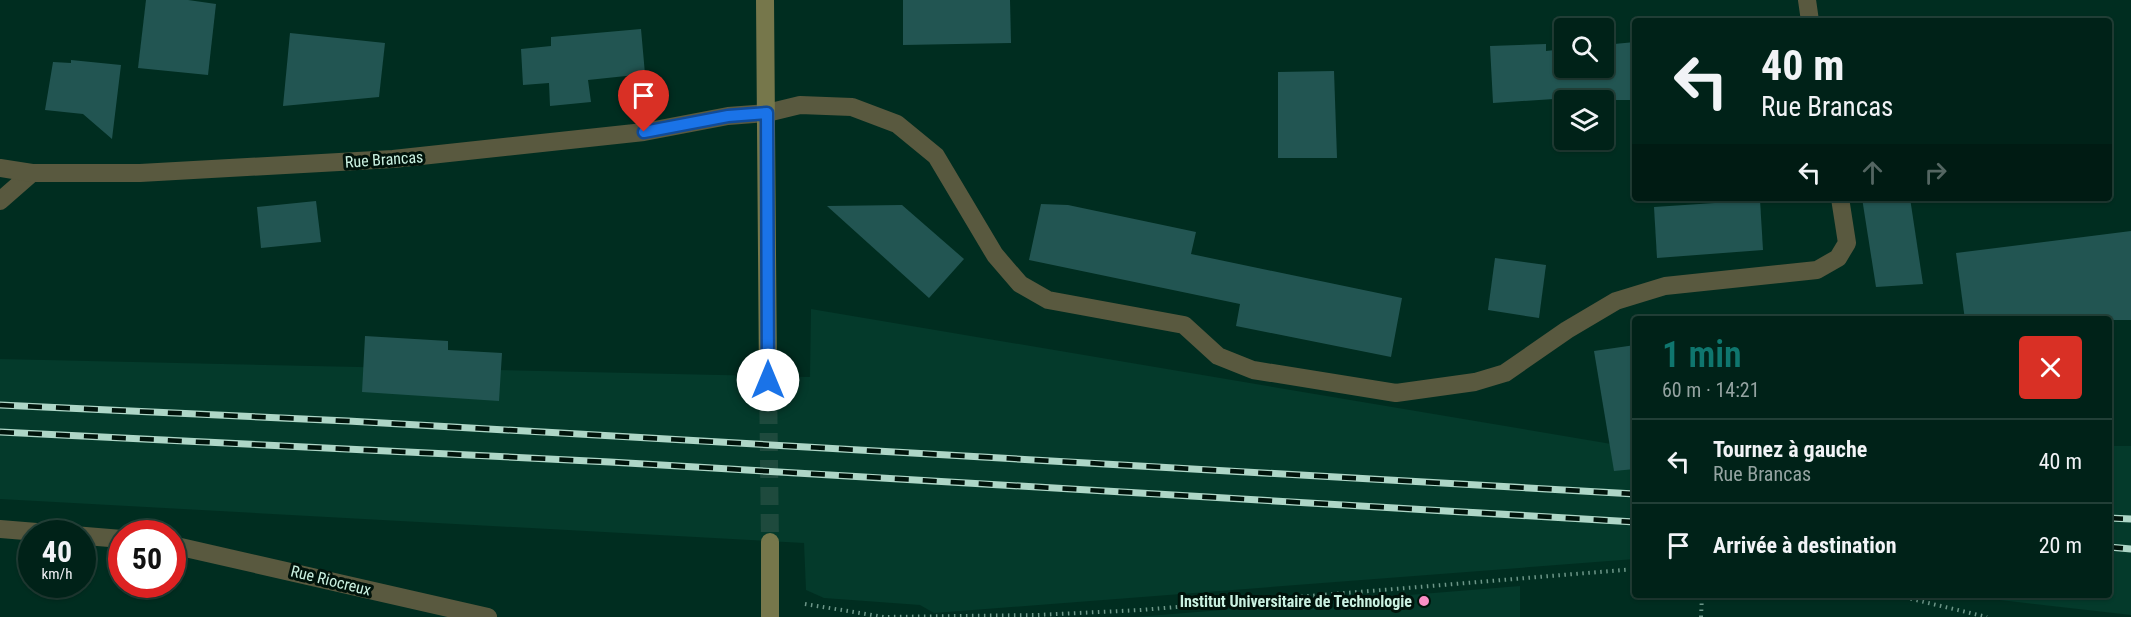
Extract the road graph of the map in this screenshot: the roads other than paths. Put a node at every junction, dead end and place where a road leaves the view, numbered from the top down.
1 (765, 0) edge
2 (1807, 0) edge
3 (1810, 18) edge
4 (767, 113) junction
5 (0, 168) edge
6 (32, 173) junction
7 (0, 201) edge
8 (1840, 201) edge
9 (768, 380) tunnel mouth
10 (0, 529) edge
11 (108, 537) edge
12 (770, 542) tunnel mouth
13 (186, 548) edge
14 (770, 608) edge
15 (488, 617) edge

1 - 4 main road
2 - 3 street
4 - 6 street, Rue Brancas
4 - 8 street, Rue Brancas
4 - 9 main road
5 - 6 street, Rue Brancas
6 - 7 street
10 - 11 street
12 - 14 main road
13 - 15 street, Rue Riocreux

